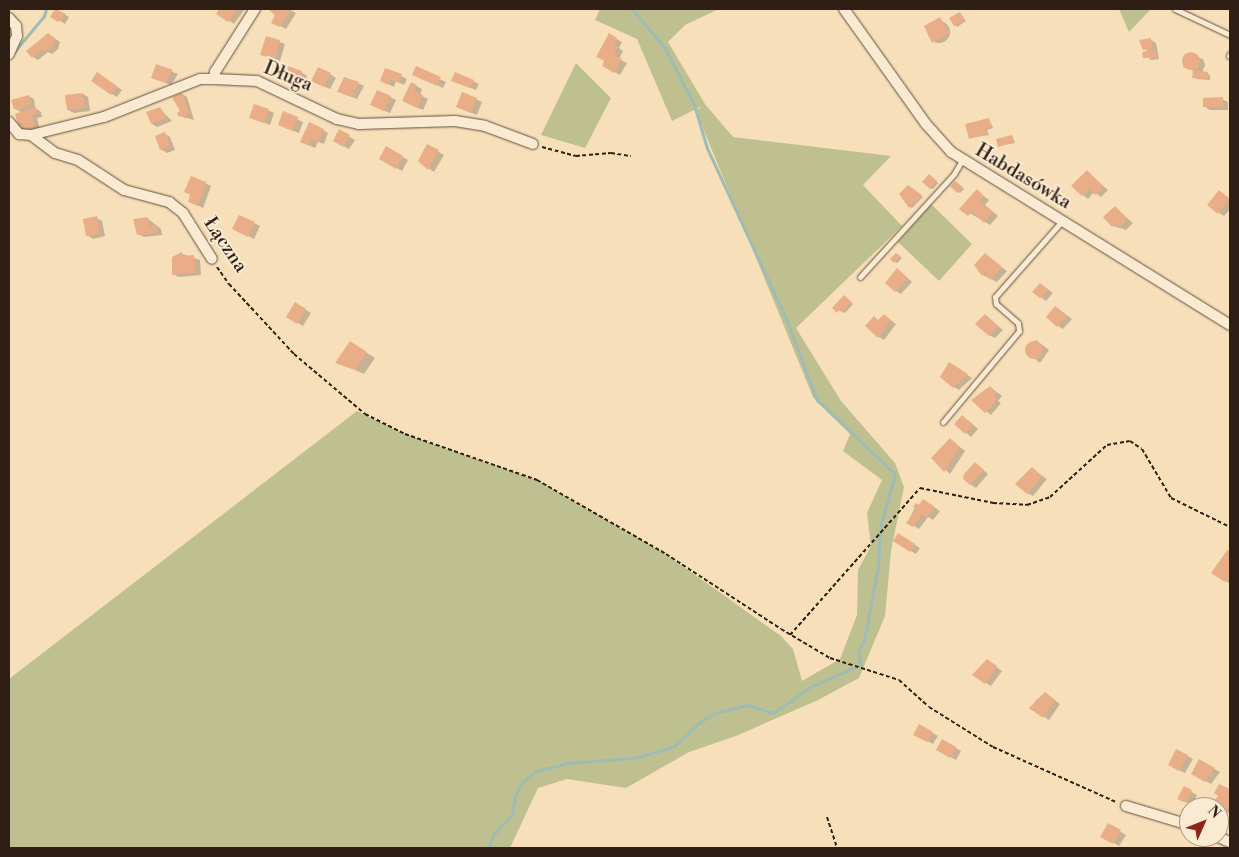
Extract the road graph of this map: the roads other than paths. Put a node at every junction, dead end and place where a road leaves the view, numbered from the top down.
1 (255, 9) edge
2 (844, 9) edge
3 (1175, 9) edge
4 (9, 18) edge
5 (1230, 34) edge
6 (9, 51) edge
7 (214, 79) junction
8 (9, 125) edge
9 (31, 135) junction
10 (533, 144) road end
11 (962, 160) junction
12 (1062, 221) junction
13 (212, 259) road end
14 (860, 276) dead end
15 (1230, 325) edge
16 (943, 422) dead end
17 (1126, 806) road end
18 (1179, 822) edge

1 - 7 street
2 - 11 street, Habdasówka
3 - 5 lane
4 - 6 street
7 - 9 street, Długa
7 - 10 street, Długa
8 - 9 street
9 - 13 street, Łączna
11 - 12 street, Habdasówka
11 - 14 lane
12 - 15 street, Habdasówka
12 - 16 lane
17 - 18 street

